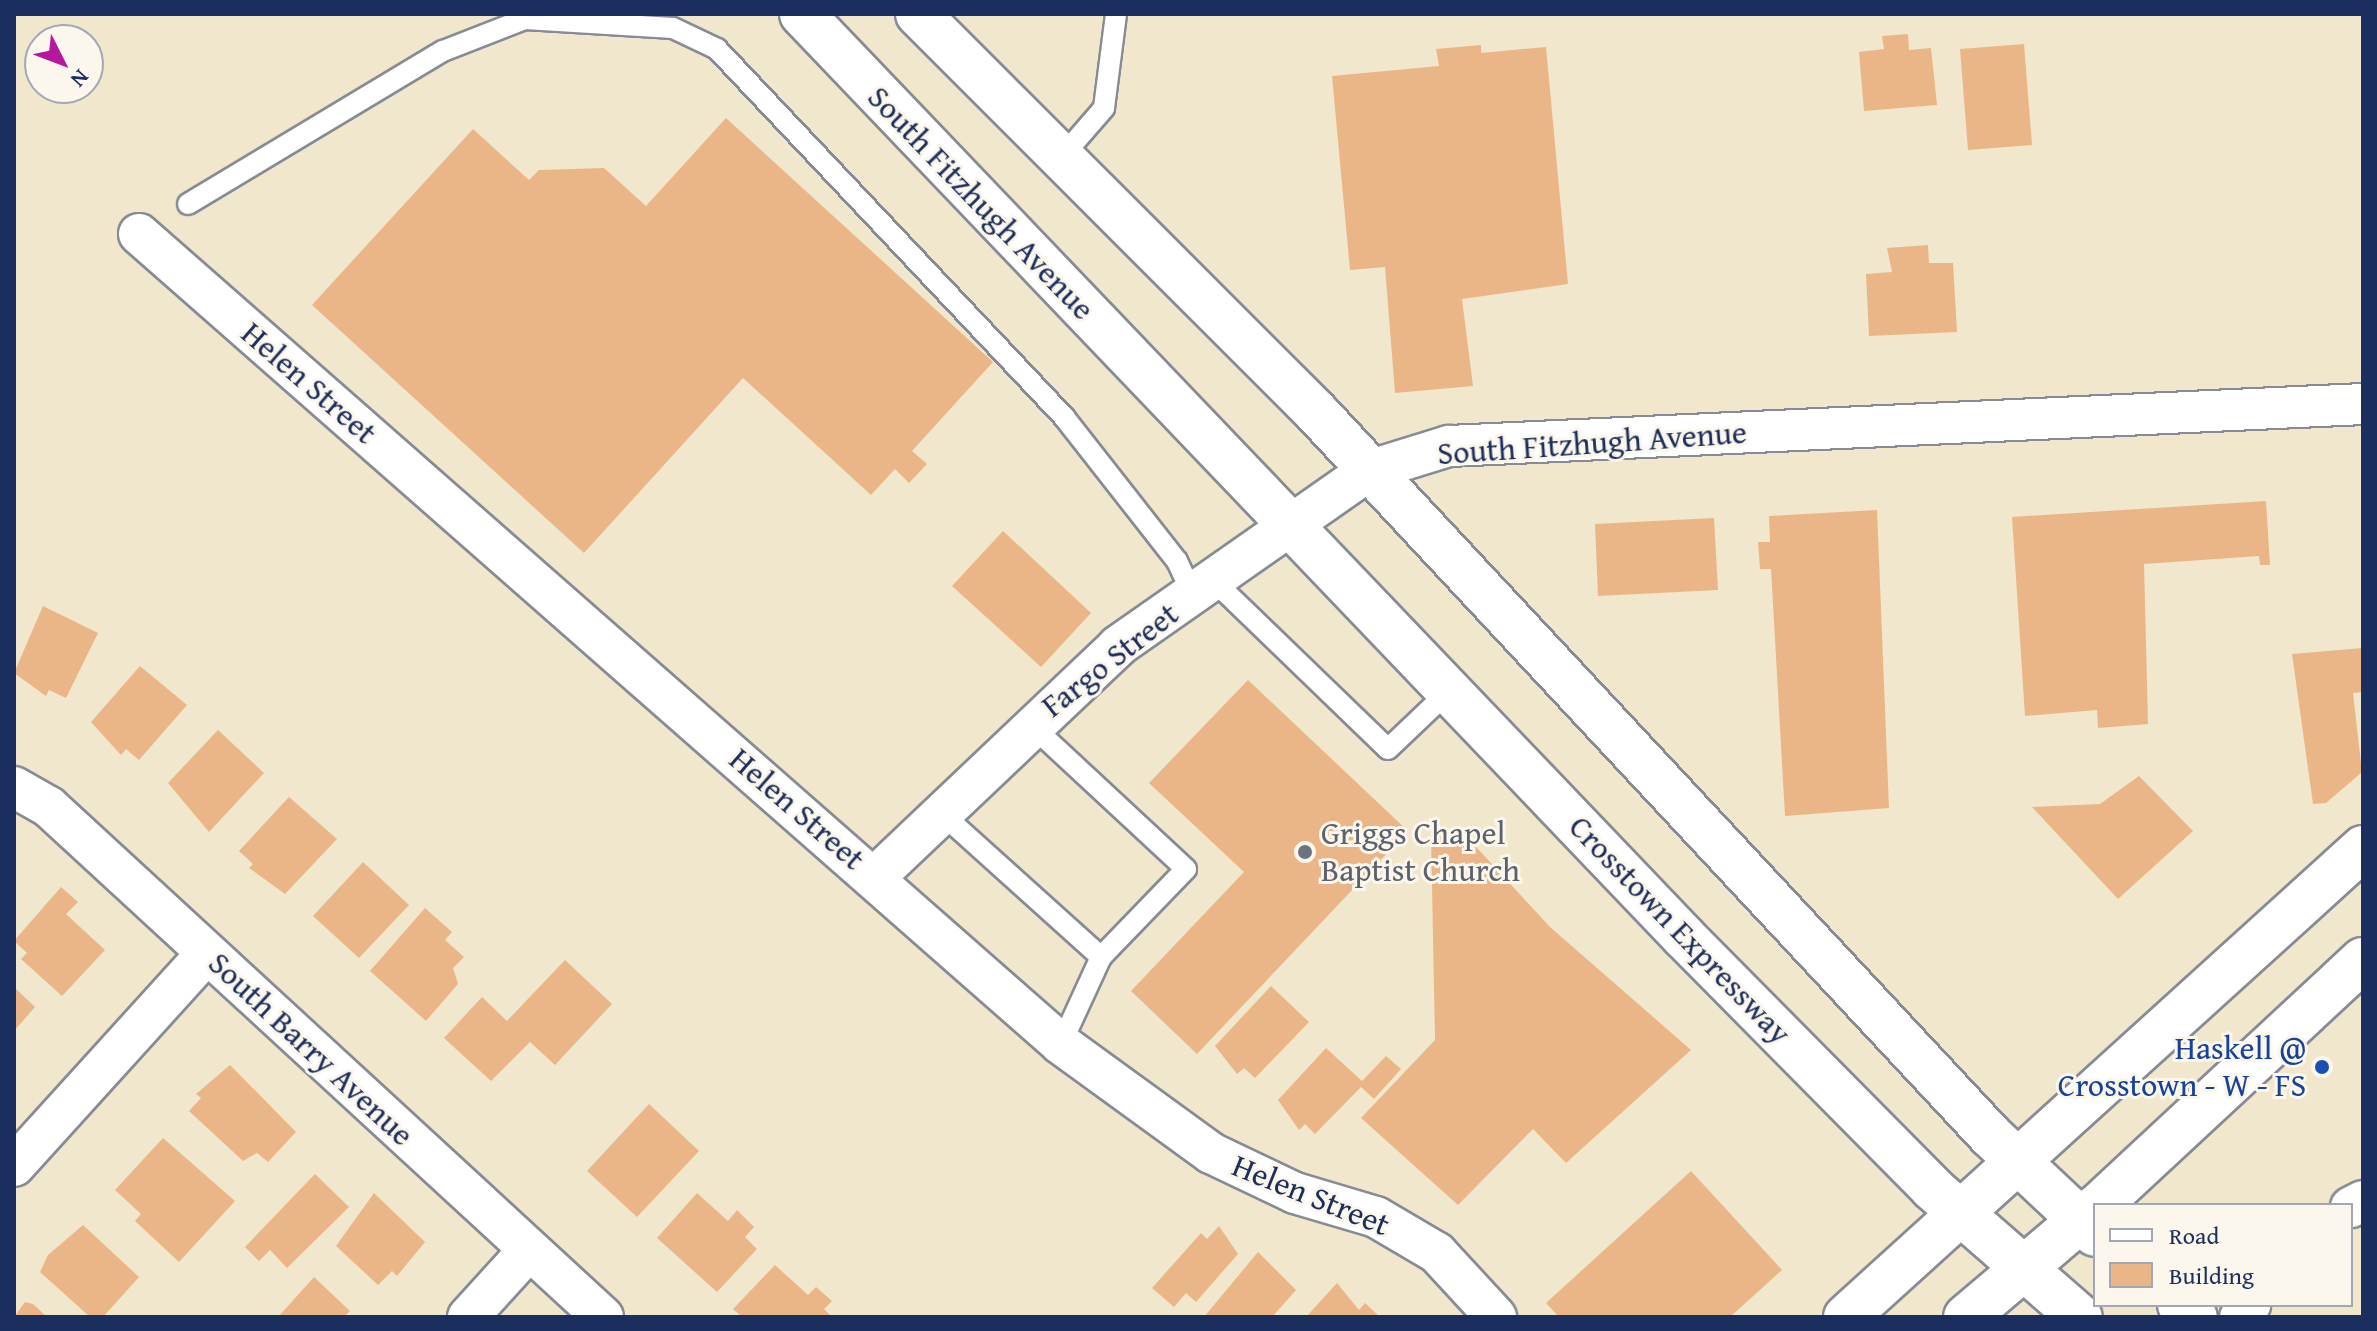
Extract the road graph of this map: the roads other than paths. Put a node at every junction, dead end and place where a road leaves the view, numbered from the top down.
1 (802, 14) edge
2 (918, 14) edge
3 (1116, 14) edge
4 (1058, 161) junction
5 (188, 204) dead end
6 (139, 234) dead end
7 (2363, 404) edge
8 (1368, 471) junction
9 (1296, 528) junction
10 (1204, 589) junction
11 (1450, 690) junction
12 (1029, 723) junction
13 (14, 787) edge
14 (940, 812) junction
15 (2363, 848) edge
16 (875, 877) junction
17 (207, 953) junction
18 (1101, 957) junction
19 (2363, 960) edge
20 (1061, 1044) junction
21 (2019, 1165) junction
22 (14, 1166) edge
23 (2107, 1203) edge
24 (1961, 1214) junction
25 (2092, 1217) edge
26 (529, 1250) junction
27 (2023, 1269) junction
28 (468, 1317) edge
29 (603, 1317) edge
30 (1496, 1317) edge
31 (1846, 1317) edge
32 (1966, 1317) edge
33 (2080, 1317) edge

1 - 9 main road, South Fitzhugh Avenue
2 - 4 main road
3 - 4 lane
4 - 8 main road
5 - 10 lane
6 - 16 street, Helen Street
7 - 8 street, South Fitzhugh Avenue
8 - 9 street, Fargo Street
8 - 21 main road
9 - 10 street, Fargo Street
9 - 11 main road, Crosstown Expressway
10 - 11 lane
10 - 12 street, Fargo Street
11 - 24 main road, Crosstown Expressway
12 - 14 street, Fargo Street
12 - 18 lane
13 - 17 street, South Barry Avenue
14 - 16 street, Fargo Street
14 - 18 lane
15 - 21 main road
16 - 20 street, Helen Street
17 - 22 street
17 - 26 street, South Barry Avenue
18 - 20 lane
19 - 23 main road
20 - 30 street, Helen Street
21 - 24 main road
21 - 25 main road
24 - 27 main road, Crosstown Expressway
24 - 31 main road
25 - 27 main road
26 - 28 street
26 - 29 street, South Barry Avenue
27 - 32 main road
27 - 33 main road, Crosstown Expressway

